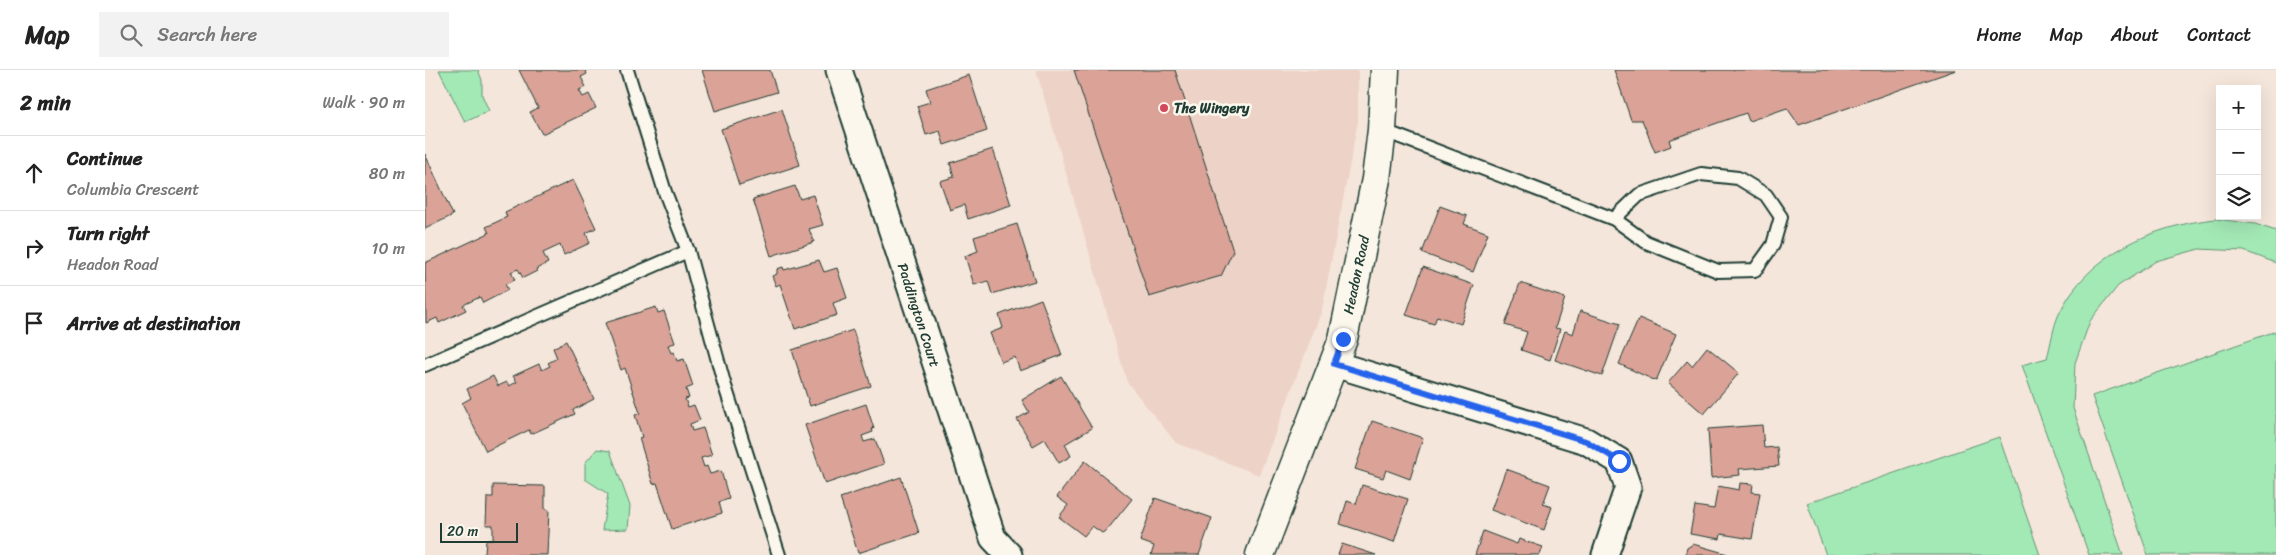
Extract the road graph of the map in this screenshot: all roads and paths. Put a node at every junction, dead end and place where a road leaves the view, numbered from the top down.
1 (627, 70) edge
2 (839, 70) edge
3 (1385, 70) edge
4 (1382, 130) junction
5 (1614, 219) junction
6 (688, 251) junction
7 (425, 364) edge
8 (1334, 364) junction
9 (779, 555) edge
10 (1009, 555) edge
11 (1260, 555) edge
12 (1605, 555) edge

1 - 6 lane
2 - 10 street, Paddington Court
3 - 4 street, Headon Road
4 - 5 lane
4 - 8 street, Headon Road
5 - 5 lane
6 - 7 lane
6 - 9 lane
8 - 11 street, Headon Road
8 - 12 street

